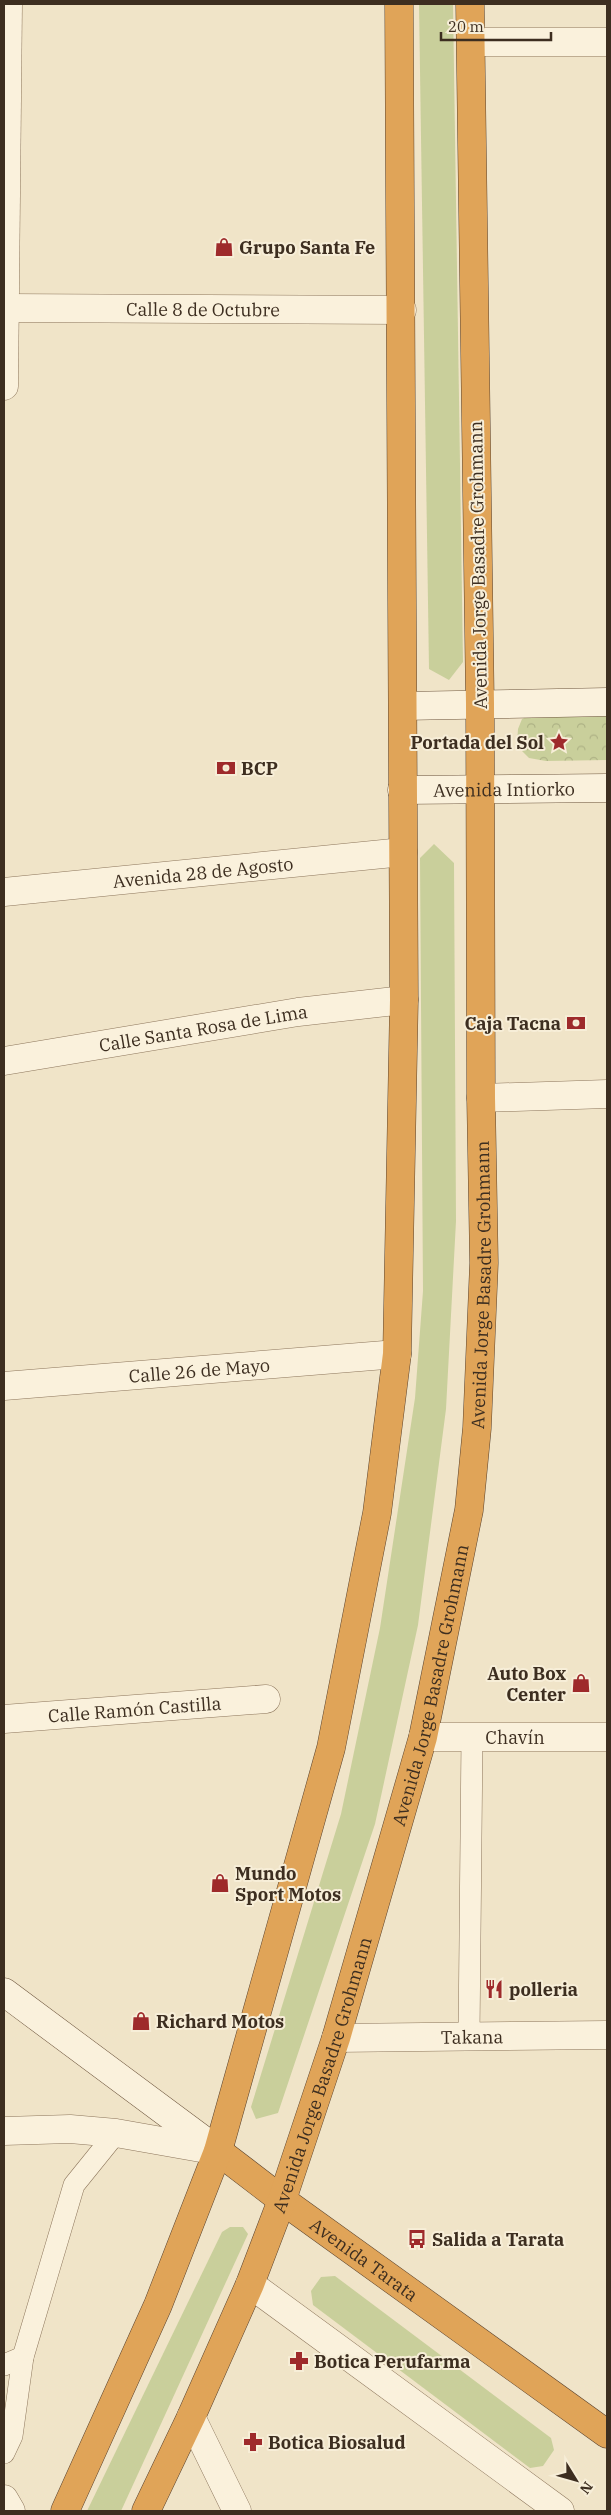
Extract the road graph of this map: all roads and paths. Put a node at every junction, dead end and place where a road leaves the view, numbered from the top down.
1 (8, 4) edge
2 (399, 4) edge
3 (470, 4) edge
4 (471, 42) junction
5 (607, 42) edge
6 (5, 58) edge
7 (4, 308) edge
8 (402, 310) junction
9 (4, 386) edge
10 (607, 702) edge
11 (480, 703) junction
12 (403, 706) junction
13 (607, 788) edge
14 (402, 790) junction
15 (481, 790) junction
16 (403, 852) junction
17 (4, 892) edge
18 (404, 1000) junction
19 (4, 1061) edge
20 (607, 1094) edge
21 (481, 1098) junction
22 (397, 1354) junction
23 (4, 1386) edge
24 (266, 1699) dead end
25 (4, 1719) edge
26 (607, 1737) edge
27 (423, 1738) junction
28 (472, 1738) junction
29 (4, 1992) edge
30 (607, 2035) edge
31 (469, 2036) junction
32 (336, 2038) junction
33 (4, 2131) edge
34 (116, 2134) junction
35 (218, 2151) junction
36 (282, 2200) junction
37 (250, 2284) junction
38 (23, 2358) junction
39 (4, 2365) edge
40 (191, 2417) junction
41 (607, 2434) edge
42 (4, 2453) edge
43 (4, 2499) edge
44 (11, 2511) edge
45 (65, 2511) edge
46 (146, 2511) edge
47 (237, 2511) edge
48 (560, 2511) edge

1 - 6 street
2 - 8 highway
3 - 4 highway, Avenida Jorge Basadre Grohmann
4 - 5 street
4 - 11 highway, Avenida Jorge Basadre Grohmann
6 - 7 street
7 - 8 street, Calle 8 de Octubre
7 - 9 street
8 - 12 highway
10 - 11 street
11 - 12 street
11 - 15 highway, Avenida Jorge Basadre Grohmann
12 - 14 highway
13 - 15 street, Avenida Intiorko
14 - 15 street, Avenida Intiorko
14 - 16 highway
15 - 21 highway, Avenida Jorge Basadre Grohmann
16 - 17 street, Avenida 28 de Agosto
16 - 18 highway
18 - 19 street, Calle Santa Rosa de Lima
18 - 22 highway
20 - 21 street
21 - 27 highway, Avenida Jorge Basadre Grohmann
22 - 23 street, Calle 26 de Mayo
22 - 35 highway
24 - 25 street, Calle Ramón Castilla
26 - 28 street, Chavín
27 - 28 street, Chavín
27 - 32 highway, Avenida Jorge Basadre Grohmann
28 - 31 lane
29 - 35 street, Avenida Tarata
30 - 31 street, Takana
31 - 32 street, Takana
32 - 36 highway, Avenida Jorge Basadre Grohmann
33 - 34 street
34 - 35 street
34 - 38 lane
35 - 36 highway, Avenida Tarata
35 - 45 highway
36 - 37 highway, Avenida Jorge Basadre Grohmann
36 - 41 highway, Avenida Tarata
37 - 40 highway, Avenida Jorge Basadre Grohmann
37 - 48 street
38 - 39 lane
38 - 42 lane
40 - 46 highway, Avenida Jorge Basadre Grohmann
40 - 47 street
43 - 44 street

